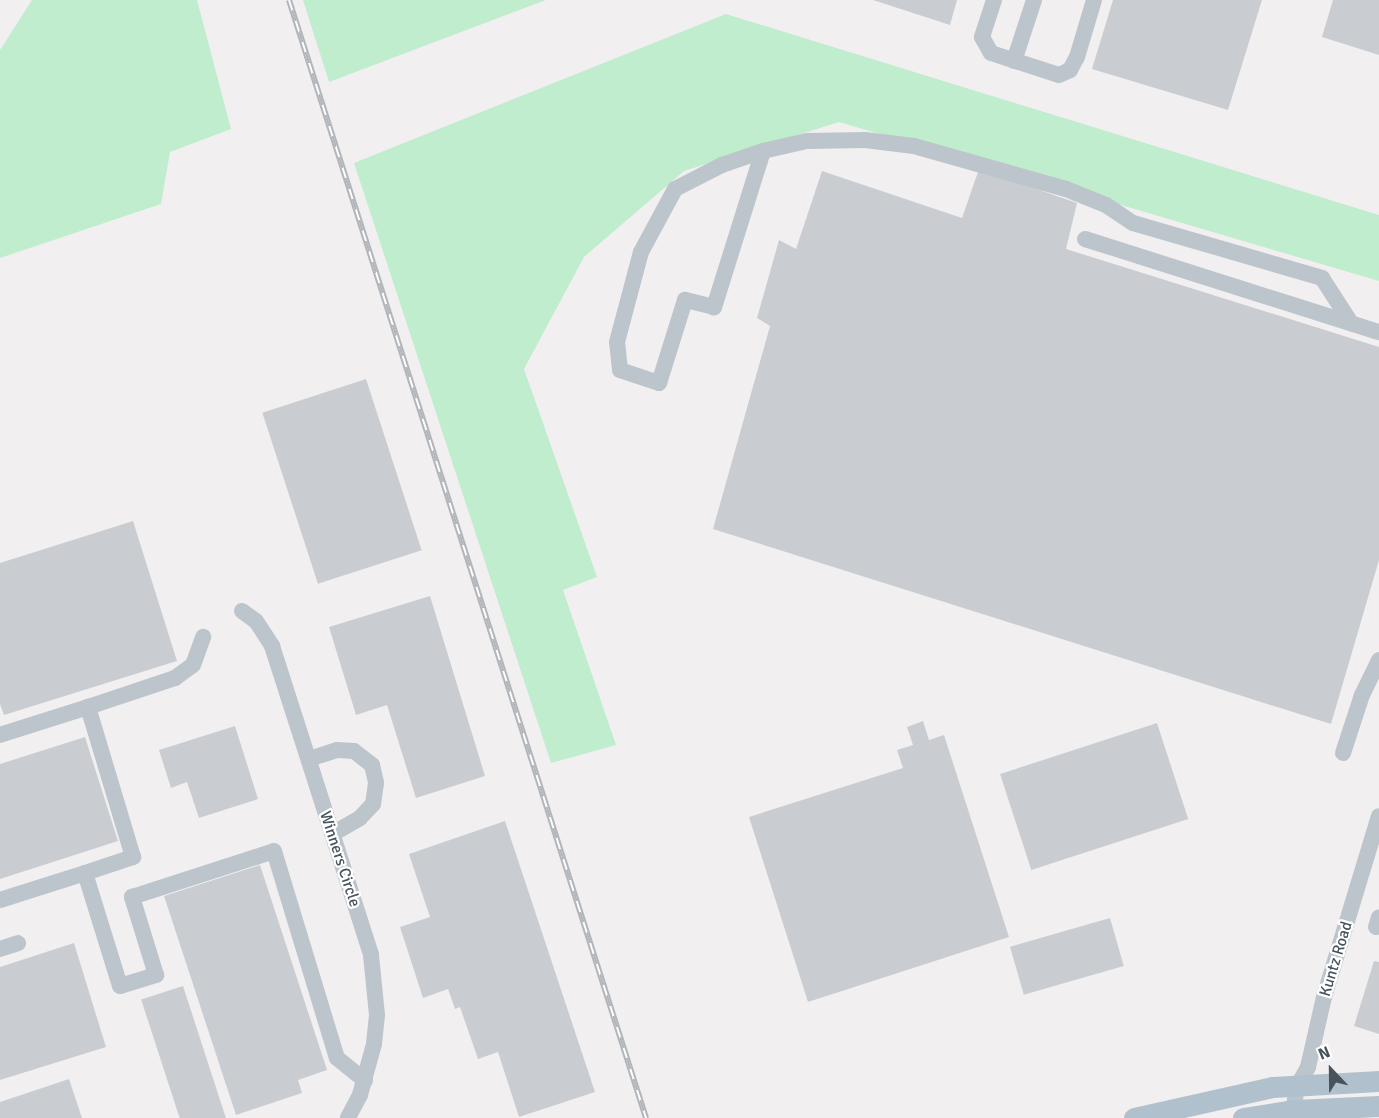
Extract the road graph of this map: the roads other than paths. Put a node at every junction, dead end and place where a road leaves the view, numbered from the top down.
1 (994, 0) edge
2 (1034, 0) edge
3 (1094, 0) edge
4 (1014, 61) junction
5 (763, 150) junction
6 (1085, 239) dead end
7 (1351, 323) junction
8 (1379, 332) edge
9 (242, 611) dead end
10 (203, 637) dead end
11 (1379, 660) edge
12 (88, 707) junction
13 (0, 735) edge
14 (1343, 753) dead end
15 (309, 759) junction
16 (1379, 816) edge
17 (332, 834) junction
18 (85, 873) junction
19 (0, 900) edge
20 (18, 943) dead end
21 (0, 949) edge
22 (1379, 1081) edge
23 (365, 1082) junction
24 (1295, 1104) edge
25 (1379, 1106) edge
26 (348, 1118) edge
27 (1134, 1118) edge
28 (1243, 1118) edge

1 - 4 street
2 - 4 street
3 - 4 street
5 - 5 street
5 - 7 street
6 - 7 street
7 - 8 street
9 - 15 street, Winners Circle
10 - 12 street
11 - 14 street
12 - 13 street
12 - 18 street
15 - 17 street, Winners Circle
15 - 17 street
16 - 24 street, Kuntz Road
17 - 23 street, Winners Circle
18 - 19 street
18 - 23 street
20 - 21 street
22 - 24 main road
23 - 26 street, Winners Circle
24 - 25 main road
24 - 27 main road
24 - 28 main road

